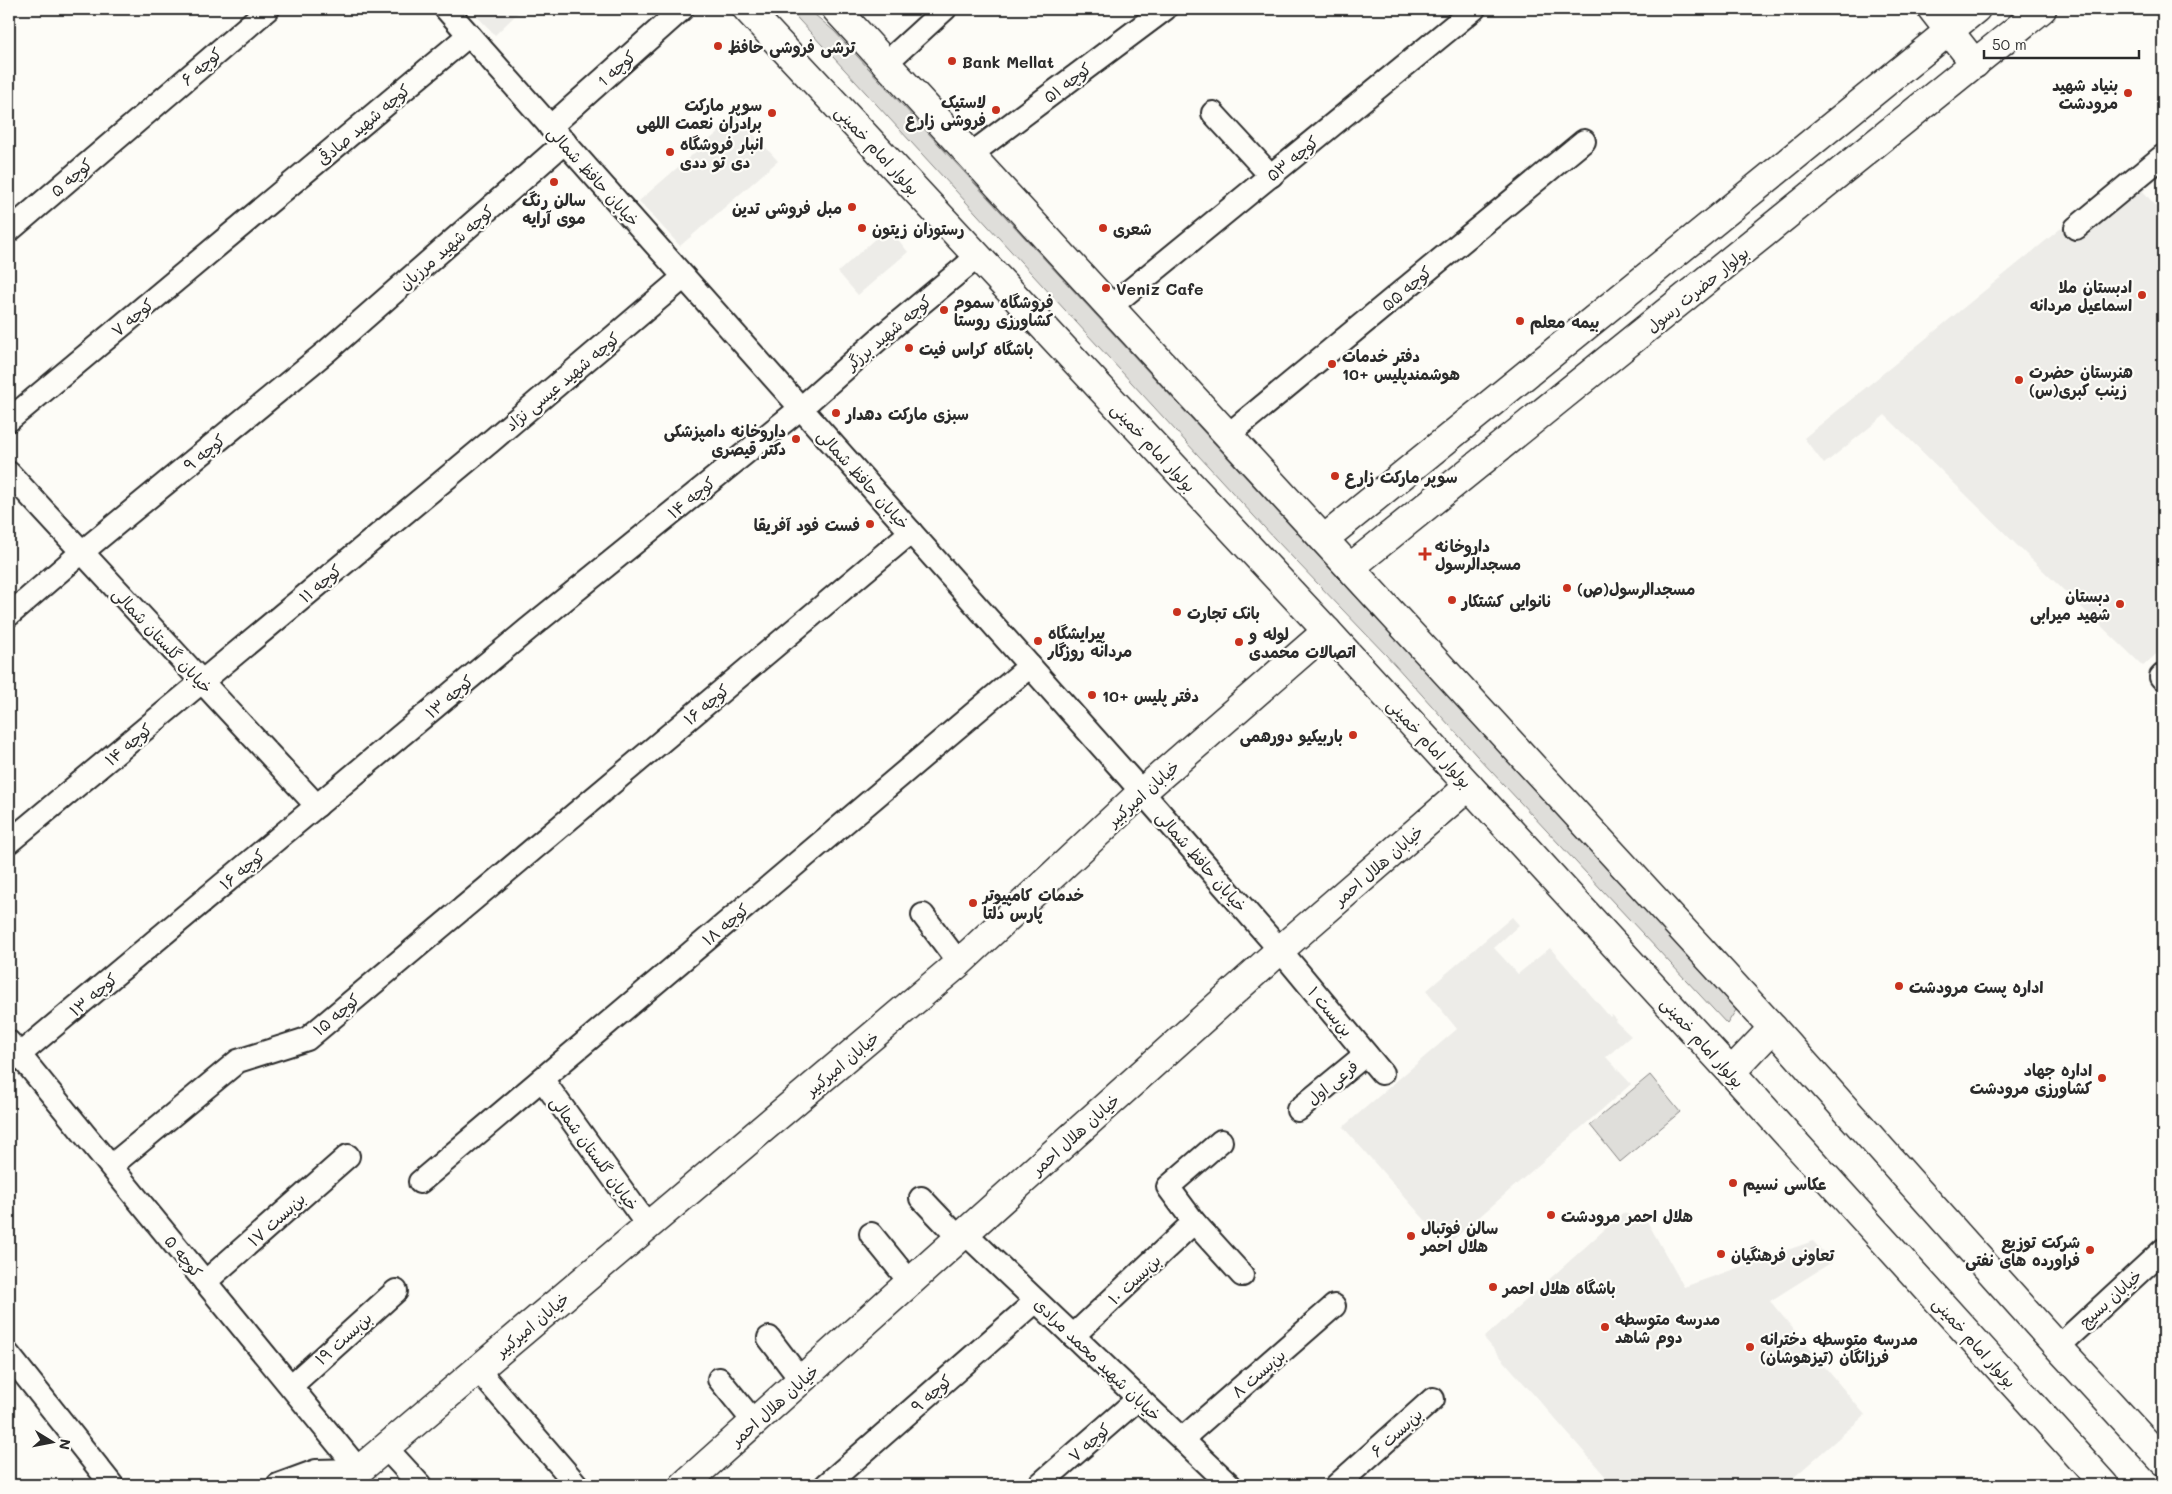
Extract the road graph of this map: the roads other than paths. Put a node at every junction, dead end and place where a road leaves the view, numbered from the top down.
1 (268, 9) edge
2 (446, 9) edge
3 (682, 9) edge
4 (747, 9) edge
5 (836, 9) edge
6 (945, 9) edge
7 (1165, 9) edge
8 (1474, 9) edge
9 (1932, 9) edge
10 (1976, 9) edge
11 (2042, 9) edge
12 (1949, 31) junction
13 (469, 35) junction
14 (886, 63) junction
15 (1975, 64) junction
16 (1213, 113) dead end
17 (134, 123) joint
18 (557, 135) junction
19 (1584, 142) dead end
20 (970, 155) junction
21 (2163, 156) edge
22 (1271, 176) junction
23 (256, 214) joint
24 (2076, 228) dead end
25 (9, 231) edge
26 (978, 258) junction
27 (684, 277) junction
28 (1110, 307) junction
29 (327, 352) joint
30 (801, 408) junction
31 (9, 420) edge
32 (1228, 435) junction
33 (9, 473) edge
34 (439, 485) joint
35 (1354, 514) junction
36 (911, 532) junction
37 (1324, 539) junction
38 (1378, 546) junction
39 (82, 552) junction
40 (1351, 567) junction
41 (581, 586) joint
42 (9, 615) edge
43 (1327, 632) junction
44 (1030, 666) junction
45 (202, 682) junction
46 (1469, 786) junction
47 (1142, 792) junction
48 (317, 806) junction
49 (9, 842) edge
50 (501, 876) joint
51 (923, 916) dead end
52 (166, 932) joint
53 (1280, 950) junction
54 (960, 963) junction
55 (1773, 1028) junction
56 (14, 1049) edge
57 (1366, 1054) junction
58 (1731, 1072) junction
59 (1382, 1073) dead end
60 (542, 1079) junction
61 (1298, 1110) dead end
62 (1221, 1141) dead end
63 (348, 1156) dead end
64 (111, 1166) junction
65 (420, 1182) dead end
66 (921, 1198) dead end
67 (1194, 1222) junction
68 (648, 1226) junction
69 (871, 1234) dead end
70 (962, 1236) junction
71 (2163, 1250) edge
72 (1242, 1275) dead end
73 (205, 1282) junction
74 (910, 1282) junction
75 (396, 1291) dead end
76 (1036, 1301) junction
77 (1334, 1306) dead end
78 (1073, 1336) junction
79 (769, 1338) dead end
80 (2058, 1347) junction
81 (13, 1369) edge
82 (478, 1370) junction
83 (719, 1379) dead end
84 (802, 1380) junction
85 (291, 1386) junction
86 (1139, 1398) junction
87 (1433, 1399) dead end
88 (754, 1422) junction
89 (1182, 1439) junction
90 (386, 1448) junction
91 (2163, 1461) edge
92 (354, 1477) edge
93 (112, 1485) edge
94 (278, 1485) edge
95 (420, 1485) edge
96 (578, 1485) edge
97 (684, 1485) edge
98 (826, 1485) edge
99 (1040, 1485) edge
100 (1230, 1485) edge
101 (1338, 1485) edge
102 (2105, 1485) edge

1 - 17 street, کوچه ۶
2 - 13 street, خیابان حافظ شمالی
3 - 18 street, کوچه 1
4 - 26 street, بولوار امام خمینی
5 - 14 street
6 - 14 street
7 - 20 street, کوچه ۵۱
8 - 22 street, کوچه ۵۳
9 - 12 street
10 - 12 street
11 - 15 street, بولوار حضرت رسول
12 - 15 street
12 - 35 street
13 - 18 street, خیابان حافظ شمالی
13 - 23 street, کوچه شهید صادقی
14 - 20 street
15 - 38 street, بولوار حضرت رسول
16 - 22 street
17 - 25 street, کوچه ۵
18 - 27 street, خیابان حافظ شمالی
18 - 29 street, کوچه شهید مرزبان
19 - 32 street, کوچه ۵۵
20 - 28 street
21 - 24 street
22 - 28 street, کوچه ۵۳
23 - 31 street, کوچه ۷
26 - 30 street, کوچه شهید برزگر
26 - 43 street, بولوار امام خمینی
27 - 30 street, خیابان حافظ شمالی
27 - 34 street, کوچه شهید عیسی نژاد
28 - 32 street
29 - 39 street, کوچه ۹
30 - 36 street, خیابان حافظ شمالی
30 - 41 street, کوچه ۱۴
32 - 37 street
33 - 39 street, خیابان گلستان شمالی
34 - 45 street, کوچه ۱۱
35 - 37 street
35 - 38 street
36 - 44 street, خیابان حافظ شمالی
36 - 50 street, کوچه ۱۶
37 - 40 street
38 - 40 street, بولوار حضرت رسول
39 - 42 street, کوچه ۹
39 - 45 street, خیابان گلستان شمالی
40 - 55 street
41 - 48 street, کوچه ۱۳
43 - 46 street, بولوار امام خمینی
43 - 47 street, خیابان امیرکبیر
44 - 47 street, خیابان حافظ شمالی
44 - 60 street, کوچه ۱۸
45 - 48 street, خیابان گلستان شمالی
45 - 49 street, کوچه ۱۴
46 - 53 street, خیابان هلال احمر
46 - 58 street, بولوار امام خمینی
47 - 53 street, خیابان حافظ شمالی
47 - 54 street, خیابان امیرکبیر
48 - 52 street, کوچه ۱۶
50 - 64 street, کوچه ۱۵
51 - 54 street
52 - 56 street, کوچه ۱۳
53 - 57 street, بن‌بست ۱
53 - 70 street, خیابان هلال احمر
54 - 68 street, خیابان امیرکبیر
55 - 58 street
55 - 80 street
56 - 64 street, کوچه ۵
57 - 59 street, بن‌بست ۱
57 - 61 street, فرعی اول
58 - 102 street, بولوار امام خمینی
60 - 65 street, کوچه ۱۸
60 - 68 street, خیابان گلستان شمالی
62 - 67 street
63 - 73 street, بن‌بست ۱۷
64 - 73 street, کوچه ۵
66 - 70 street, خیابان شهید محمد مرادی
67 - 72 street
67 - 78 street, بن‌بست ۱۰
68 - 82 street, خیابان امیرکبیر
69 - 74 street
70 - 74 street, خیابان هلال احمر
70 - 76 street, خیابان شهید محمد مرادی
71 - 80 street, خیابان بسیج
73 - 85 street, کوچه ۵
74 - 84 street, خیابان هلال احمر
75 - 85 street, بن‌بست ۱۹
76 - 78 street, خیابان شهید محمد مرادی
76 - 98 street, کوچه ۹
77 - 89 street, بن‌بست ۸
78 - 86 street, خیابان شهید محمد مرادی
79 - 84 street
80 - 91 street
81 - 93 street
82 - 90 street, خیابان امیرکبیر
82 - 96 street
83 - 88 street
84 - 88 street, خیابان هلال احمر
85 - 92 street, کوچه ۵
86 - 89 street, خیابان شهید محمد مرادی
86 - 99 street, کوچه ۷
87 - 101 street, بن‌بست ۶
88 - 97 street, خیابان هلال احمر
89 - 100 street, خیابان شهید محمد مرادی
90 - 92 street, خیابان امیرکبیر
90 - 95 street
92 - 94 street

